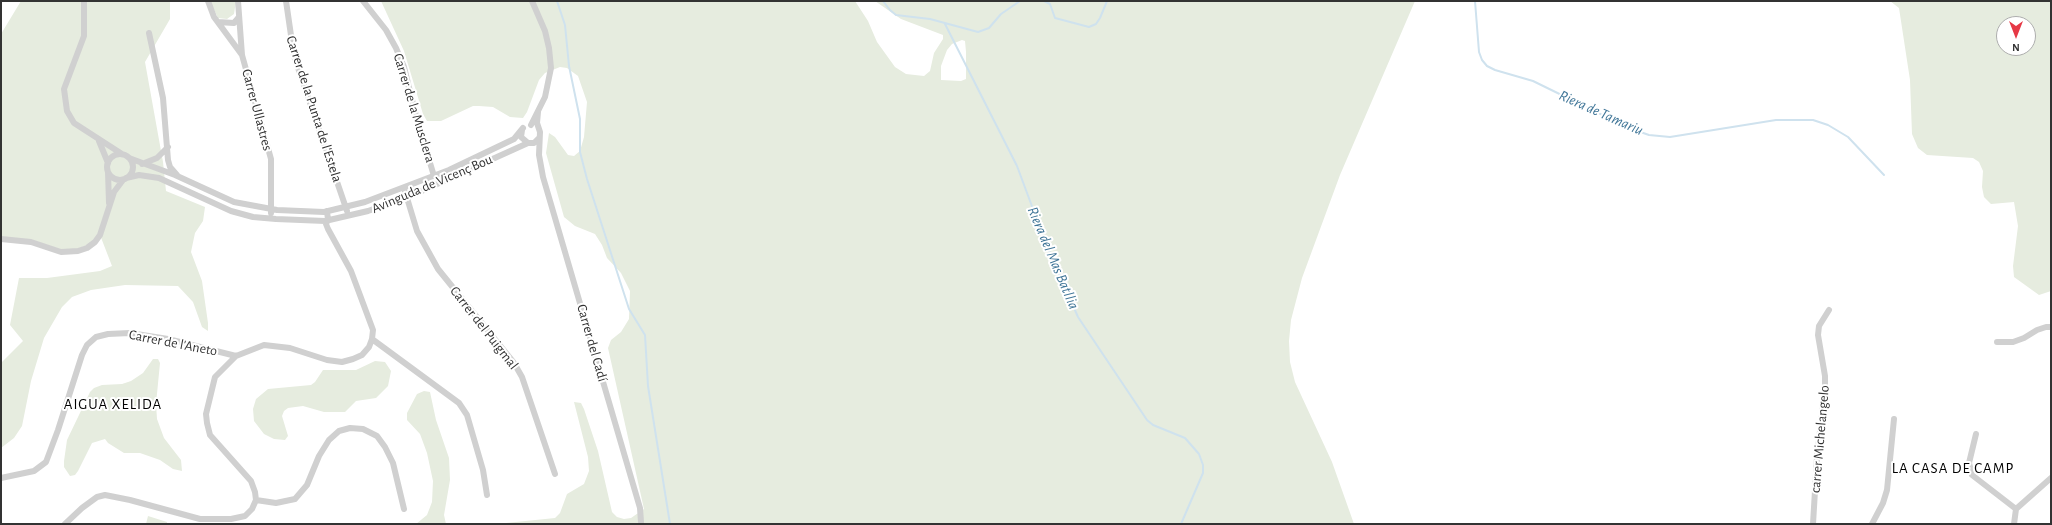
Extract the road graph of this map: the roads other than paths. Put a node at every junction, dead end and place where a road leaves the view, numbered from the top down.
1 (84, 1) edge
2 (208, 1) edge
3 (238, 1) edge
4 (286, 1) edge
5 (364, 1) edge
6 (532, 1) edge
7 (239, 17) junction
8 (218, 22) junction
9 (149, 33) dead end
10 (242, 55) junction
11 (538, 112) junction
12 (531, 125) junction
13 (523, 128) junction
14 (538, 129) junction
15 (539, 138) junction
16 (99, 141) junction
17 (528, 144) junction
18 (168, 147) junction
19 (122, 154) junction
20 (129, 158) junction
21 (108, 163) junction
22 (142, 164) junction
23 (541, 164) junction
24 (108, 171) junction
25 (434, 176) junction
26 (179, 177) junction
27 (124, 179) junction
28 (404, 188) junction
29 (408, 197) junction
30 (110, 204) junction
31 (346, 208) junction
32 (272, 210) junction
33 (327, 211) junction
34 (349, 216) junction
35 (271, 219) junction
36 (328, 220) junction
37 (1, 239) edge
38 (1829, 310) dead end
39 (2051, 327) edge
40 (372, 339) junction
41 (1997, 342) dead end
42 (236, 356) junction
43 (1894, 419) dead end
44 (1976, 434) dead end
45 (554, 474) dead end
46 (1, 478) edge
47 (2051, 478) edge
48 (487, 495) dead end
49 (256, 500) junction
50 (404, 509) dead end
51 (2016, 509) junction
52 (641, 522) dead end
53 (65, 524) edge
54 (1813, 524) edge
55 (1872, 524) edge
56 (2014, 524) edge

1 - 16 street
2 - 8 street
3 - 7 street, Carrer Ullastres
4 - 31 street, Carrer de la Punta de l'Estela
5 - 25 street, Carrer de la Musclera
6 - 11 street
7 - 8 street
7 - 10 street, Carrer Ullastres
8 - 10 street
9 - 18 street
10 - 32 street, Carrer Ullastres
11 - 12 street
11 - 14 street
12 - 13 street
12 - 14 street
13 - 17 street
13 - 25 street, Avinguda de Vicenç Bou
14 - 15 street
15 - 17 street
15 - 23 street, Carrer del Cadí
16 - 19 street
16 - 21 street
17 - 23 street, Carrer del Cadí
17 - 29 street, Avinguda de Vicenç Bou
18 - 22 street
18 - 26 street
19 - 20 street
19 - 21 street
20 - 22 street, Avinguda de Vicenç Bou
20 - 27 street
21 - 24 street
22 - 26 street, Avinguda de Vicenç Bou
23 - 52 street, Carrer del Cadí
24 - 27 street
24 - 30 street
25 - 28 street, Avinguda de Vicenç Bou
26 - 32 street, Avinguda de Vicenç Bou
27 - 30 street
27 - 35 street, Avinguda de Vicenç Bou
28 - 29 street, Carrer del Puigmal
28 - 31 street, Avinguda de Vicenç Bou
29 - 34 street, Avinguda de Vicenç Bou
29 - 45 street, Carrer del Puigmal
30 - 37 street
31 - 33 street, Avinguda de Vicenç Bou
31 - 34 street, Carrer de la Punta de l'Estela
32 - 33 street, Avinguda de Vicenç Bou
32 - 35 street, Carrer Ullastres
33 - 36 street
34 - 36 street, Avinguda de Vicenç Bou
35 - 36 street, Avinguda de Vicenç Bou
36 - 40 street
38 - 54 street, carrer Michelangelo
39 - 41 street
40 - 42 street, Carrer de l'Aneto
40 - 48 street
42 - 46 street, Carrer de l'Aneto
42 - 49 street
43 - 55 street
44 - 51 street
47 - 51 street
49 - 50 street
49 - 53 street
51 - 56 street

